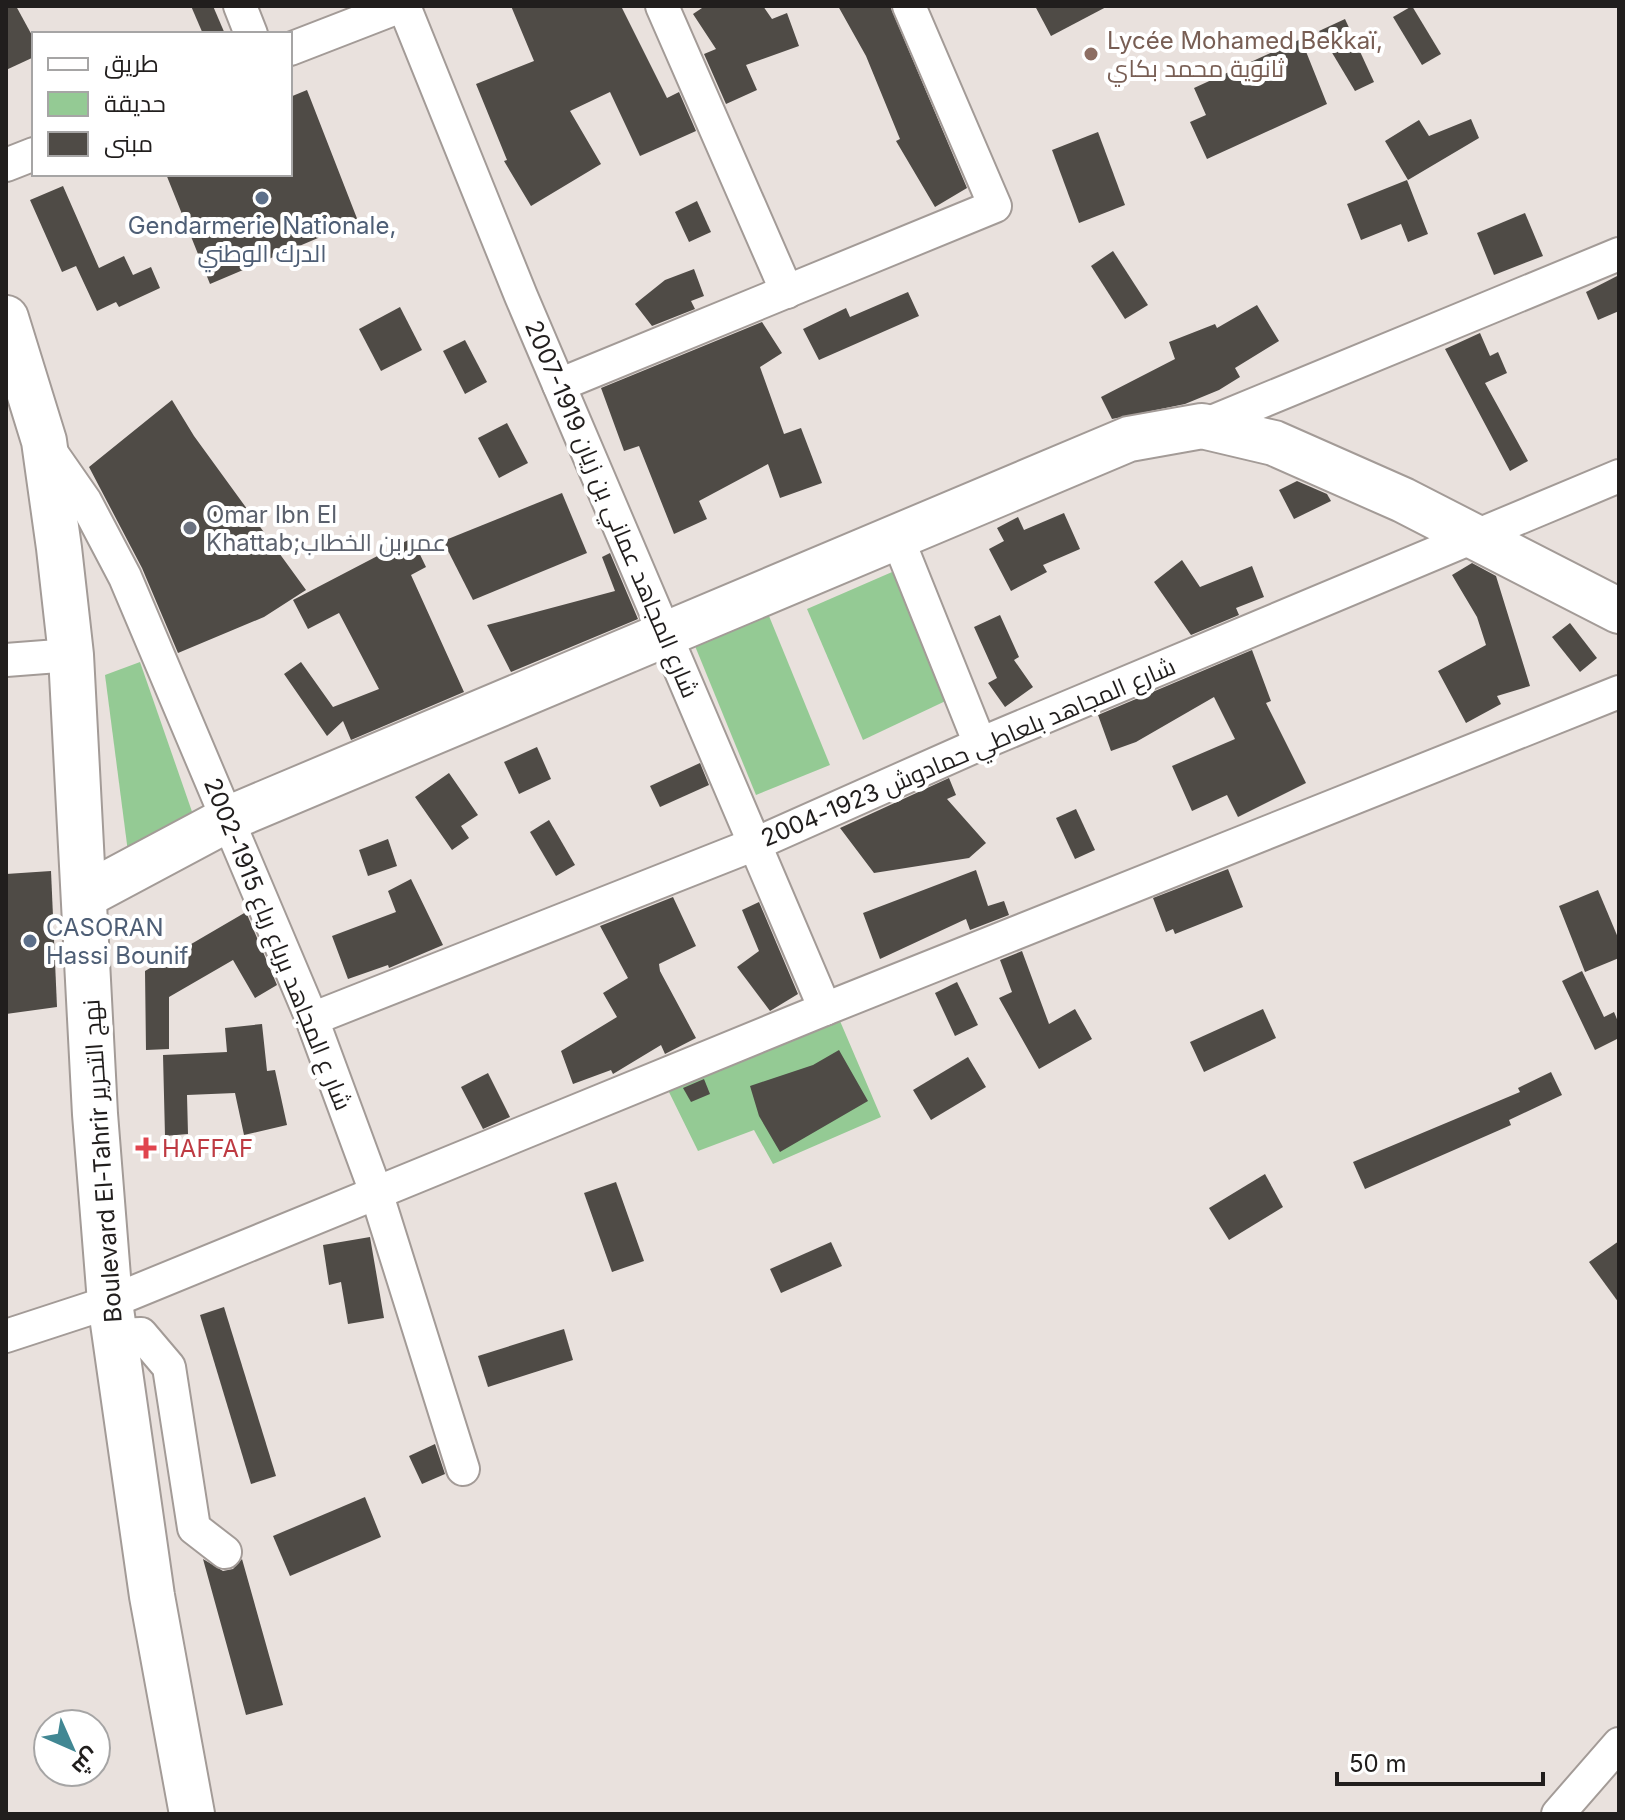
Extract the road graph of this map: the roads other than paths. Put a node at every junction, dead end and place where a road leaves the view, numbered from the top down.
1 (240, 6) edge
2 (403, 6) edge
3 (662, 6) edge
4 (909, 6) edge
5 (250, 32) edge
6 (292, 48) edge
7 (32, 155) edge
8 (6, 165) edge
9 (1619, 254) edge
10 (787, 292) junction
11 (6, 318) edge
12 (559, 385) junction
13 (1202, 426) junction
14 (44, 441) junction
15 (1619, 476) edge
16 (897, 537) junction
17 (1476, 537) junction
18 (1619, 611) edge
19 (666, 635) junction
20 (71, 655) junction
21 (6, 660) edge
22 (1619, 692) edge
23 (980, 744) junction
24 (228, 819) junction
25 (755, 844) junction
26 (86, 895) junction
27 (825, 1009) junction
28 (312, 1019) junction
29 (377, 1195) junction
30 (112, 1318) junction
31 (6, 1336) edge
32 (463, 1469) dead end
33 (225, 1552) dead end
34 (1619, 1744) edge
35 (192, 1814) edge
36 (1558, 1814) edge

1 - 5 street
2 - 6 street
2 - 12 street, شارع المجاهد عماني بن زيان 1919-2007
3 - 10 street
4 - 10 street
7 - 8 street
9 - 13 street
10 - 12 street
11 - 14 main road, Boulevard El-Tahrir نهج التحرير
12 - 19 street, شارع المجاهد عماني بن زيان 1919-2007
13 - 16 main road
13 - 17 main road
14 - 20 main road, Boulevard El-Tahrir نهج التحرير
14 - 24 street, شار ع المجاهد برباع رباع 1915-2002
15 - 17 street, شارع المجاهد بلعاطي حمادوش 1923-2004
16 - 19 main road
16 - 23 street
17 - 18 main road
17 - 23 street, شارع المجاهد بلعاطي حمادوش 1923-2004
19 - 24 main road
19 - 25 street, شارع المجاهد عماني بن زيان 1919-2007
20 - 21 street
20 - 26 main road, Boulevard El-Tahrir نهج التحرير
22 - 27 street
23 - 25 street, شارع المجاهد بلعاطي حمادوش 1923-2004
24 - 26 main road
24 - 28 street, شار ع المجاهد برباع رباع 1915-2002
25 - 27 street, شارع المجاهد عماني بن زيان 1919-2007
25 - 28 street, شارع المجاهد بلعاطي حمادوش 1923-2004
26 - 30 main road, Boulevard El-Tahrir نهج التحرير
27 - 29 street
28 - 29 street, شار ع المجاهد برباع رباع 1915-2002
29 - 30 street
29 - 32 street, شار ع المجاهد برباع رباع 1915-2002
30 - 31 street
30 - 33 street
30 - 35 main road, Boulevard El-Tahrir نهج التحرير
34 - 36 street

